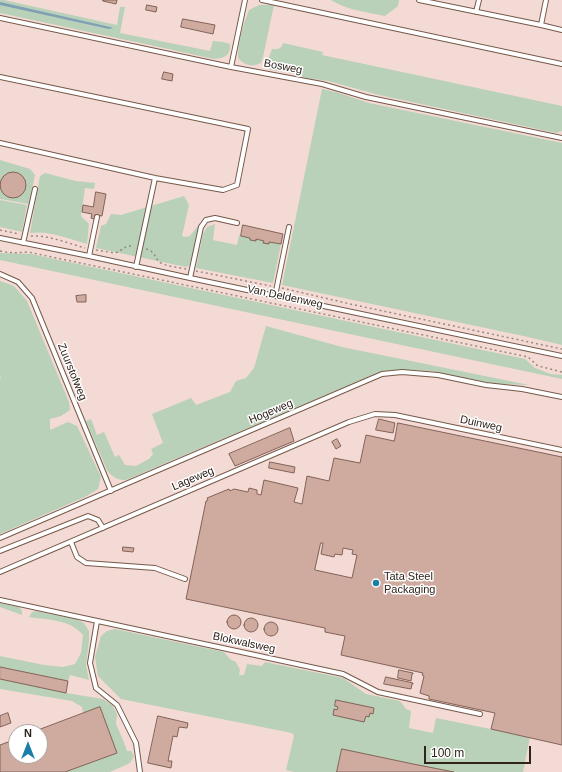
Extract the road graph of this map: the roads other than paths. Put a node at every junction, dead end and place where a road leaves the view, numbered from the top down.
1 (245, 0) edge
2 (262, 0) edge
3 (419, 0) edge
4 (479, 0) edge
5 (546, 0) edge
6 (476, 12) junction
7 (0, 18) edge
8 (541, 25) junction
9 (562, 30) edge
10 (562, 64) edge
11 (231, 67) junction
12 (0, 77) edge
13 (562, 138) edge
14 (0, 143) edge
15 (155, 178) junction
16 (35, 189) dead end
17 (97, 217) dead end
18 (238, 223) dead end
19 (289, 227) dead end
20 (0, 238) edge
21 (23, 243) junction
22 (89, 256) junction
23 (136, 267) junction
24 (0, 274) edge
25 (190, 278) junction
26 (275, 296) junction
27 (562, 356) edge
28 (562, 397) edge
29 (395, 415) joint
30 (562, 450) edge
31 (111, 490) junction
32 (103, 528) junction
33 (0, 538) edge
34 (70, 542) junction
35 (0, 551) edge
36 (0, 572) edge
37 (185, 578) dead end
38 (0, 600) edge
39 (97, 621) junction
40 (480, 714) dead end
41 (140, 772) edge

1 - 11 lane
2 - 10 lane
3 - 6 lane
4 - 6 lane
5 - 8 lane
6 - 8 lane
7 - 11 lane, Bosweg
8 - 9 lane
11 - 13 lane, Bosweg
12 - 15 lane
14 - 15 lane
15 - 23 lane
16 - 21 lane
17 - 22 lane
18 - 25 lane
19 - 26 lane
20 - 21 lane, Van Deldenweg
21 - 22 lane, Van Deldenweg
22 - 23 lane, Van Deldenweg
23 - 25 lane, Van Deldenweg
24 - 31 lane, Zuurstofweg
25 - 26 lane, Van Deldenweg
26 - 27 lane, Van Deldenweg
28 - 31 lane, Hogeweg
29 - 30 lane, Duinweg
29 - 32 lane, Lageweg
31 - 33 lane, Hogeweg
32 - 34 lane, Lageweg
32 - 35 lane
34 - 36 lane, Lageweg
34 - 37 lane
38 - 39 lane, Blokwalsweg
39 - 40 lane, Blokwalsweg
39 - 41 lane

